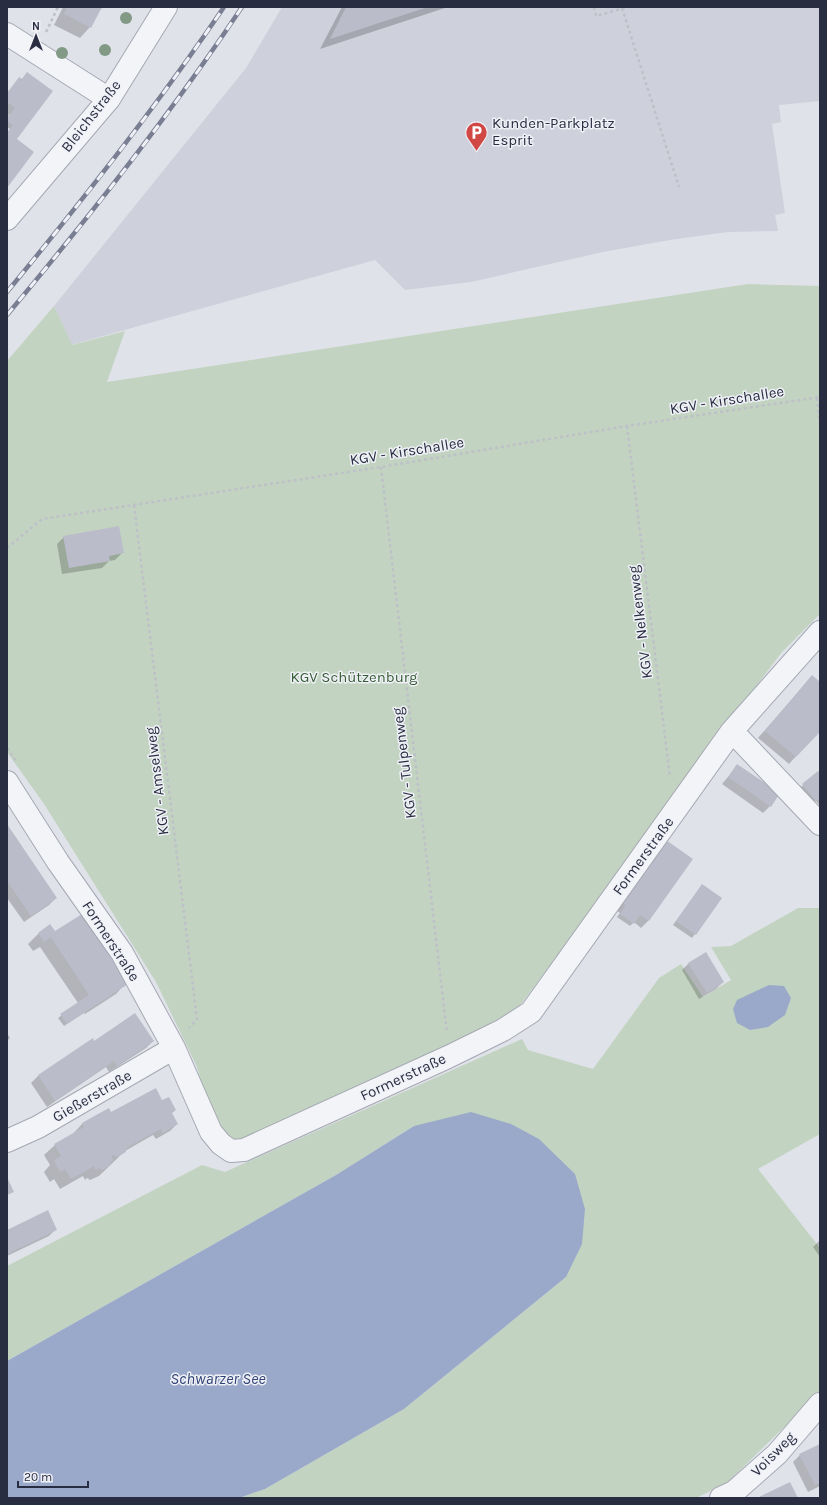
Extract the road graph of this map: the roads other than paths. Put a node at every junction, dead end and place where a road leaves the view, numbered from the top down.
1 (166, 7) edge
2 (7, 34) edge
3 (109, 99) junction
4 (7, 219) edge
5 (820, 632) edge
6 (732, 731) junction
7 (7, 782) edge
8 (820, 824) edge
9 (174, 1048) junction
10 (7, 1141) edge
11 (820, 1404) edge
12 (721, 1498) edge

1 - 3 street, Bleichstraße
2 - 3 street
3 - 4 street, Bleichstraße
5 - 6 street, Formerstraße
6 - 8 street
6 - 9 street, Formerstraße
7 - 9 street, Formerstraße
9 - 10 street, Gießerstraße
11 - 12 street, Voisweg

